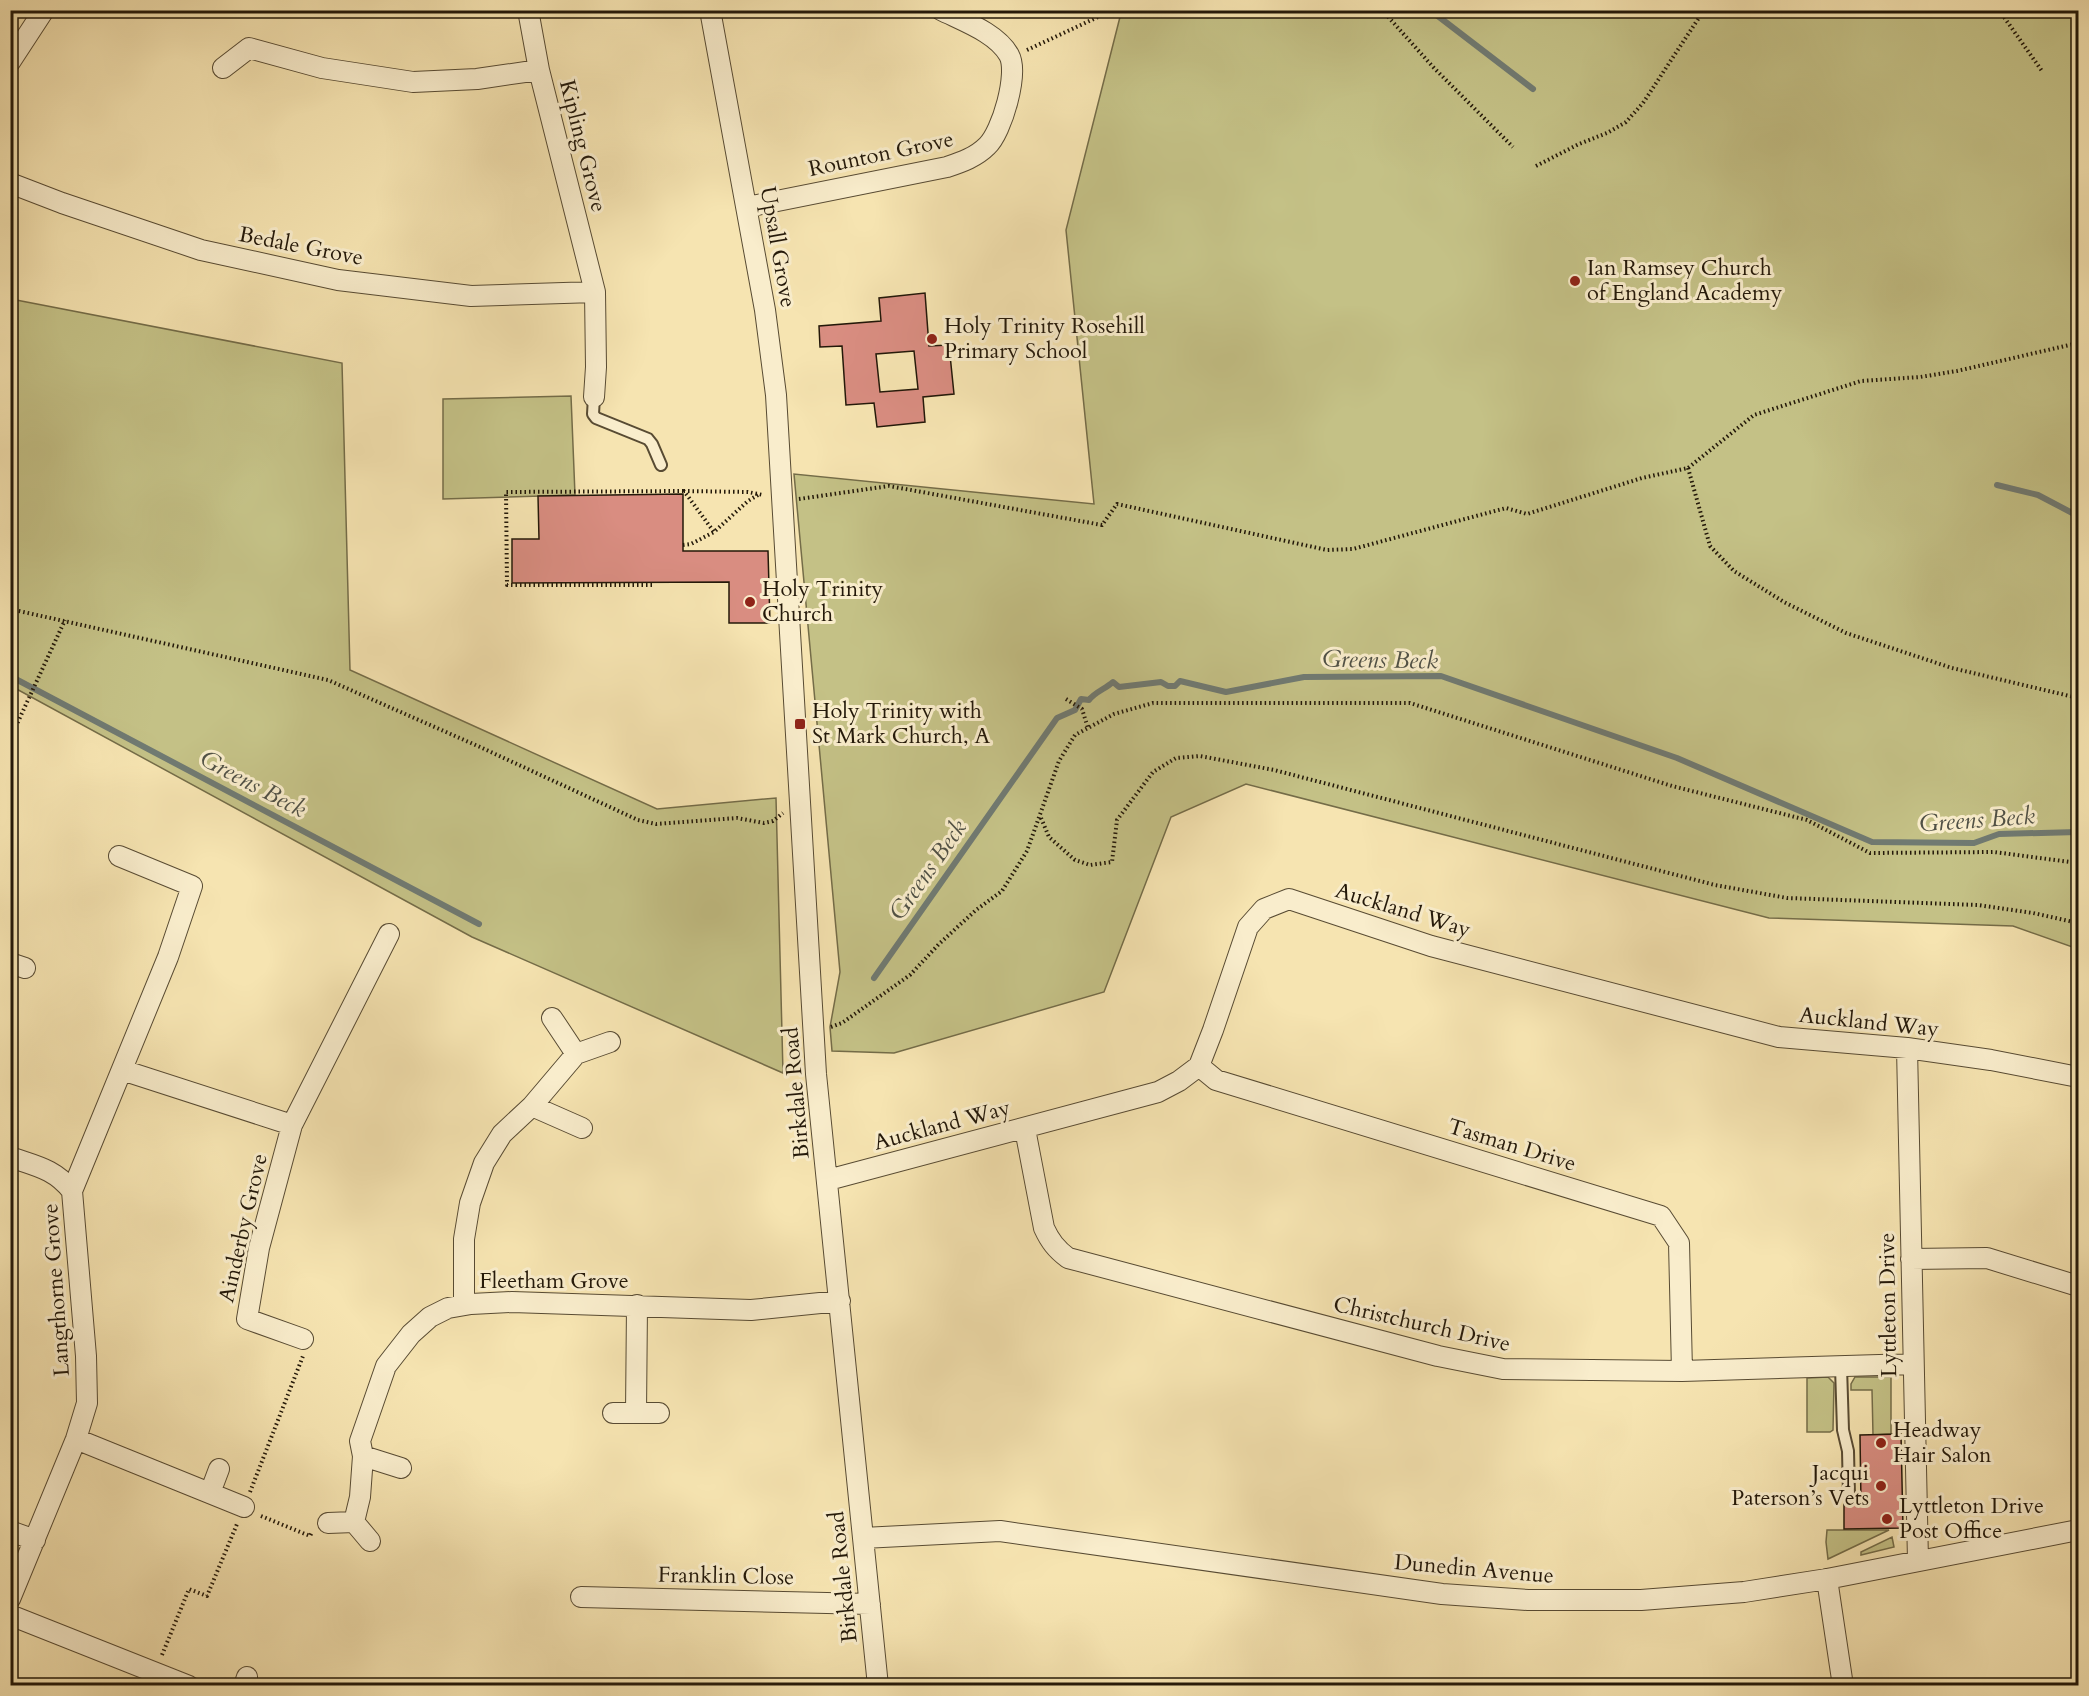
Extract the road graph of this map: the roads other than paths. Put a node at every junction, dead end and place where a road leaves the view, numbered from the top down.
1 (44, 10) edge
2 (528, 10) edge
3 (710, 10) edge
4 (941, 10) edge
5 (10, 62) edge
6 (223, 68) dead end
7 (540, 70) junction
8 (10, 183) edge
9 (747, 207) junction
10 (595, 292) junction
11 (594, 397) joint
12 (662, 465) dead end
13 (783, 496) joint
14 (119, 856) dead end
15 (389, 934) dead end
16 (552, 1018) dead end
17 (610, 1042) dead end
18 (1907, 1048) junction
19 (576, 1054) junction
20 (1199, 1066) junction
21 (122, 1070) junction
22 (2079, 1077) edge
23 (532, 1106) junction
24 (292, 1125) junction
25 (582, 1128) dead end
26 (1025, 1129) junction
27 (10, 1157) edge
28 (828, 1180) junction
29 (72, 1191) junction
30 (1911, 1259) junction
31 (2079, 1286) edge
32 (840, 1301) junction
33 (464, 1305) junction
34 (637, 1305) junction
35 (303, 1339) dead end
36 (1914, 1364) junction
37 (1841, 1367) junction
38 (1682, 1371) junction
39 (613, 1413) dead end
40 (636, 1413) junction
41 (659, 1413) dead end
42 (76, 1439) junction
43 (363, 1456) junction
44 (401, 1468) dead end
45 (219, 1469) dead end
46 (210, 1493) junction
47 (1849, 1496) dead end
48 (248, 1510) road end
49 (354, 1522) junction
50 (328, 1524) road end
51 (2079, 1530) edge
52 (10, 1531) edge
53 (863, 1538) junction
54 (35, 1540) junction
55 (370, 1541) dead end
56 (1918, 1561) junction
57 (1827, 1579) junction
58 (581, 1597) dead end
59 (10, 1599) edge
60 (870, 1604) junction
61 (10, 1615) edge
62 (189, 1686) edge
63 (878, 1686) edge
64 (1843, 1686) edge

1 - 5 street
2 - 7 street, Kipling Grove
3 - 9 street, Upsall Grove
4 - 9 street, Rounton Grove
6 - 7 street
7 - 10 street, Kipling Grove
8 - 10 street, Bedale Grove
9 - 13 street, Upsall Grove
10 - 11 street, Kipling Grove
11 - 12 lane
13 - 28 street, Birkdale Road
14 - 21 street, Langthorne Grove
15 - 24 street, Ainderby Grove
16 - 19 street
17 - 19 street
18 - 20 street, Auckland Way
18 - 22 street, Auckland Way
18 - 30 street, Lyttleton Drive
19 - 23 street
20 - 26 street, Auckland Way
20 - 38 street, Tasman Drive
21 - 24 street
21 - 29 street, Langthorne Grove
23 - 25 street
23 - 33 street
24 - 35 street, Ainderby Grove
26 - 28 street, Auckland Way
26 - 38 street, Christchurch Drive
27 - 29 street
28 - 32 street, Birkdale Road
29 - 42 street, Langthorne Grove
30 - 31 street
30 - 36 street, Lyttleton Drive
32 - 34 street, Fleetham Grove
32 - 53 street, Birkdale Road
33 - 34 street, Fleetham Grove
33 - 43 street, Fleetham Grove
34 - 40 street
36 - 37 street, Christchurch Drive
36 - 56 street, Lyttleton Drive
37 - 38 street, Christchurch Drive
37 - 47 lane
39 - 40 street
40 - 41 street
42 - 46 street
42 - 54 street, Langthorne Grove
43 - 44 street
43 - 49 street, Fleetham Grove
45 - 46 street
46 - 48 street
49 - 50 street
49 - 55 street
51 - 56 street, Dunedin Avenue
52 - 54 street
53 - 57 street, Dunedin Avenue
53 - 60 street, Birkdale Road
54 - 59 street, Langthorne Grove
56 - 57 street, Dunedin Avenue
57 - 64 street
58 - 60 street, Franklin Close
60 - 63 street, Birkdale Road
61 - 62 street

